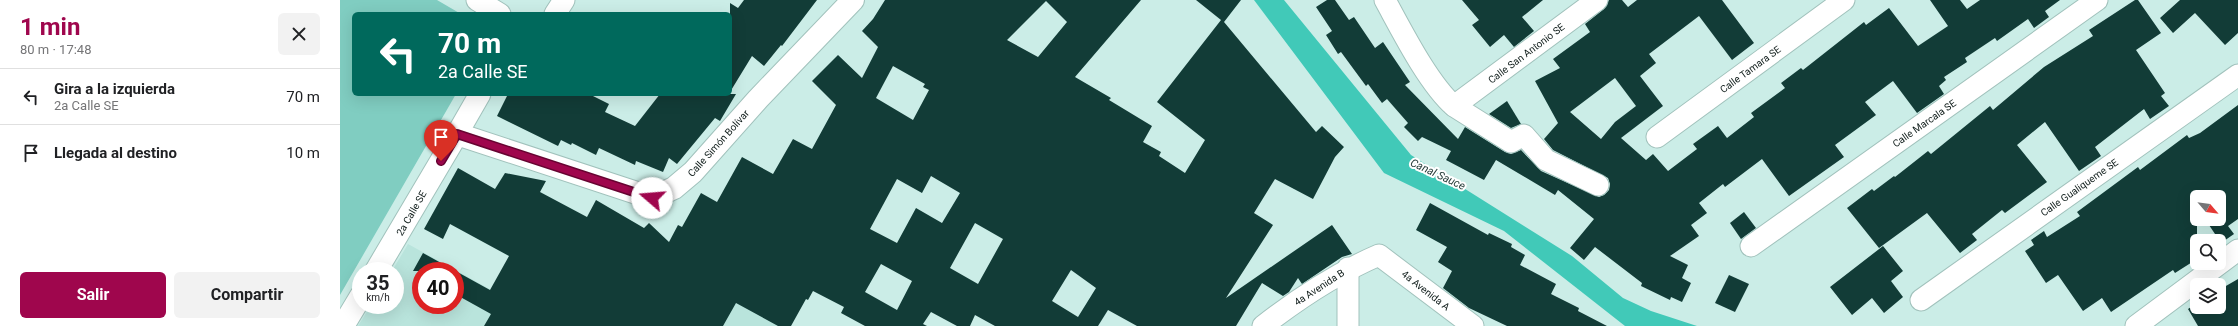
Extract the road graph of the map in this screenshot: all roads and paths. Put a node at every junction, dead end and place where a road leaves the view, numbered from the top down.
1 (476, 0) edge
2 (564, 0) edge
3 (853, 0) edge
4 (1385, 0) edge
5 (1597, 0) edge
6 (1844, 0) edge
7 (2097, 0) edge
8 (497, 12) edge
9 (556, 12) edge
10 (2238, 75) edge
11 (479, 96) edge
12 (1454, 106) junction
13 (457, 134) junction
14 (1657, 137) dead end
15 (1598, 185) dead end
16 (1752, 246) dead end
17 (2238, 250) edge
18 (1379, 255) joint
19 (381, 262) edge
20 (1348, 268) junction
21 (1921, 300) dead end
22 (352, 311) edge
23 (343, 326) edge
24 (1263, 326) edge
25 (1348, 326) edge
26 (1473, 326) edge
27 (2136, 326) edge

1 - 8 street
2 - 9 street
3 - 13 street, Calle Simón Bolívar
4 - 12 street
5 - 12 street, Calle San Antonio SE
6 - 14 street, Calle Tamara SE
7 - 16 street, Calle Marcala SE
10 - 21 street, Calle Gualiqueme SE
11 - 13 street
12 - 15 street
13 - 19 street, 2a Calle SE
17 - 27 street
18 - 20 street, 4a Avenida B
18 - 26 street, 4a Avenida A
20 - 24 street, 4a Avenida B
20 - 25 street
22 - 23 street

